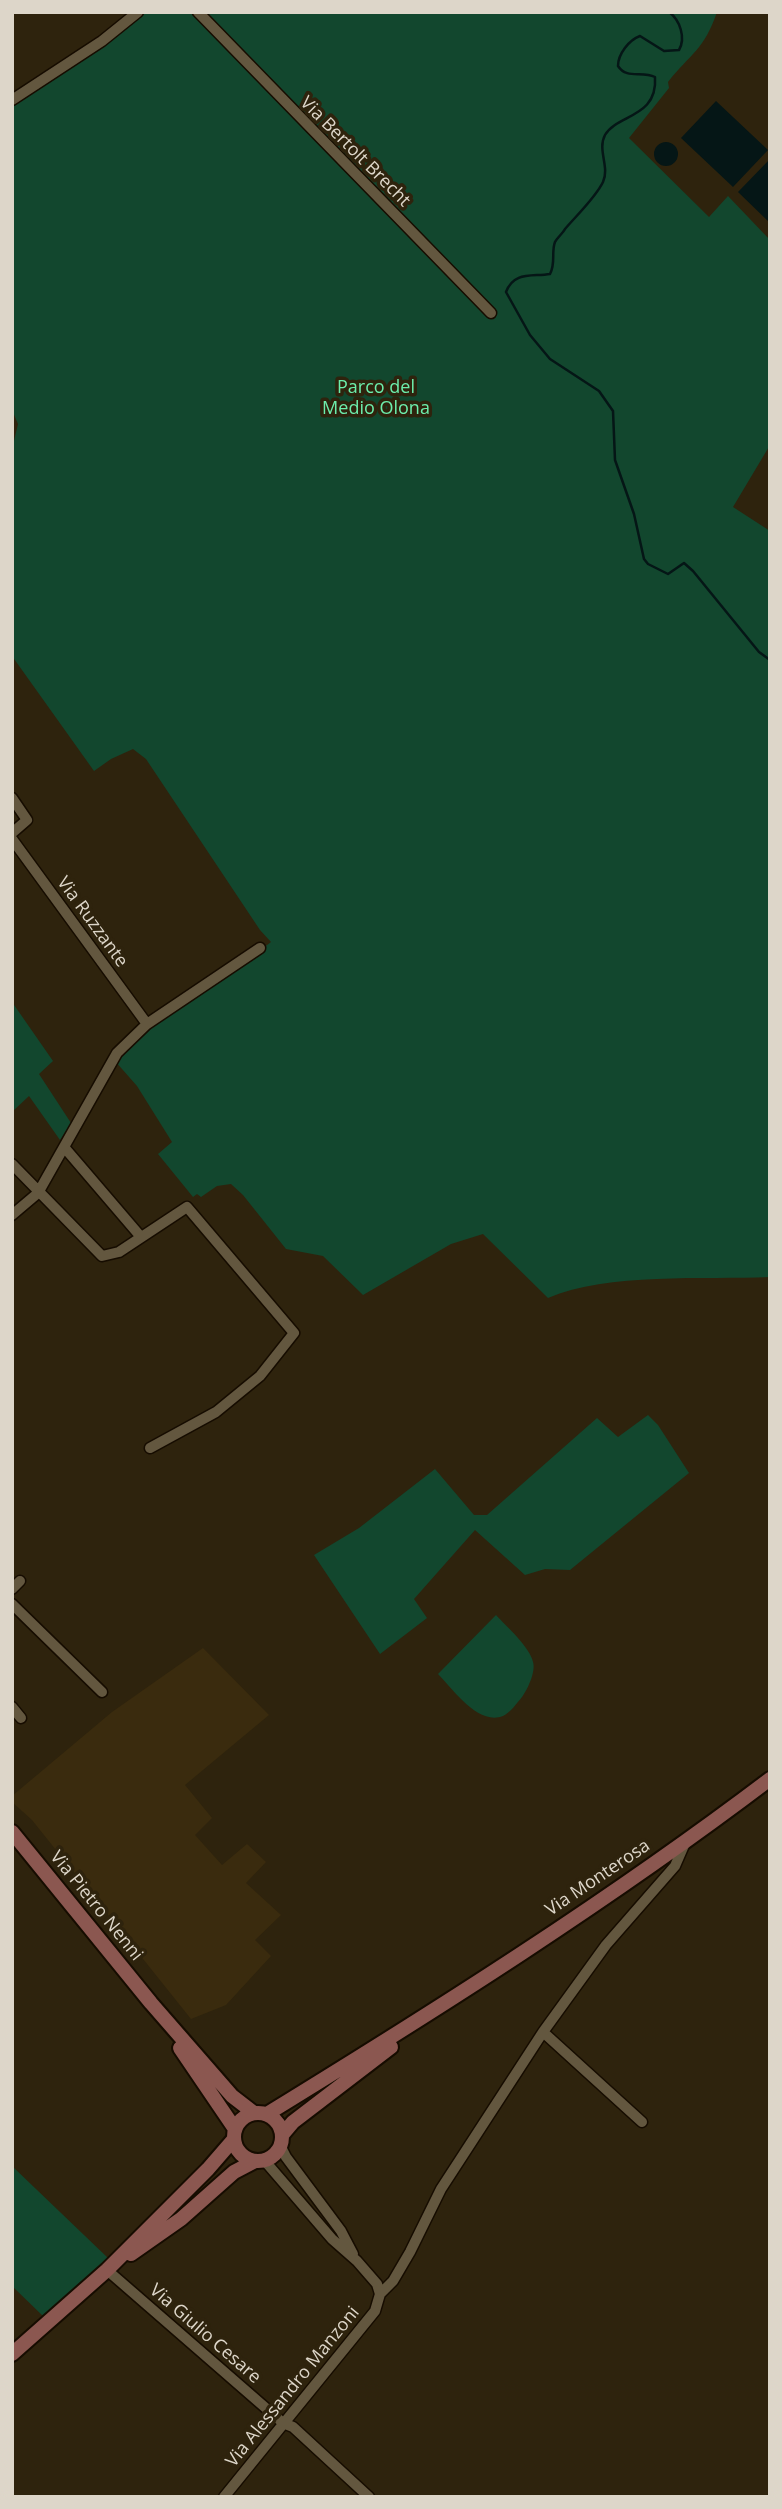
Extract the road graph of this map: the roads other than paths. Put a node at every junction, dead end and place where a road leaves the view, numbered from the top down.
1 (138, 12) edge
2 (198, 12) edge
3 (12, 100) edge
4 (491, 313) dead end
5 (12, 798) edge
6 (12, 833) edge
7 (12, 839) edge
8 (260, 948) dead end
9 (147, 1024) junction
10 (64, 1147) junction
11 (12, 1164) edge
12 (38, 1193) junction
13 (12, 1215) edge
14 (141, 1237) junction
15 (150, 1448) dead end
16 (20, 1581) dead end
17 (12, 1589) edge
18 (12, 1604) edge
19 (102, 1692) dead end
20 (12, 1707) edge
21 (21, 1718) dead end
22 (770, 1779) edge
23 (12, 1832) edge
24 (684, 1843) junction
25 (151, 2003) junction
26 (444, 2005) junction
27 (543, 2032) junction
28 (260, 2114) junction
29 (642, 2122) dead end
30 (234, 2134) junction
31 (281, 2140) junction
32 (260, 2160) junction
33 (357, 2261) junction
34 (107, 2270) junction
35 (380, 2294) junction
36 (12, 2354) edge
37 (283, 2423) junction
38 (224, 2497) edge
39 (369, 2497) edge

1 - 3 street
2 - 4 street, Via Bertolt Brecht
5 - 6 street
7 - 9 street, Via Ruzzante
8 - 9 street
9 - 10 street
10 - 12 street
10 - 14 street
11 - 12 street
12 - 13 street
12 - 14 street
14 - 15 street
16 - 17 street
18 - 19 street
20 - 21 street
22 - 24 main road, Via Monterosa
23 - 25 main road, Via Pietro Nenni
24 - 26 main road, Via Monterosa
24 - 27 street, Via Alessandro Manzoni
25 - 28 main road, Via Pietro Nenni
25 - 30 main road, Via Pietro Nenni
26 - 28 main road, Via Monterosa
26 - 31 main road, Via Monterosa
27 - 29 street
27 - 35 street, Via Alessandro Manzoni
28 - 30 main road
28 - 31 main road
30 - 32 main road
30 - 34 main road
31 - 32 main road
31 - 33 street
32 - 33 street
32 - 34 main road
33 - 35 street
34 - 36 main road
34 - 37 street, Via Giulio Cesare
35 - 37 street, Via Alessandro Manzoni
37 - 38 street, Via Alessandro Manzoni
37 - 39 street, Via Giulio Cesare

